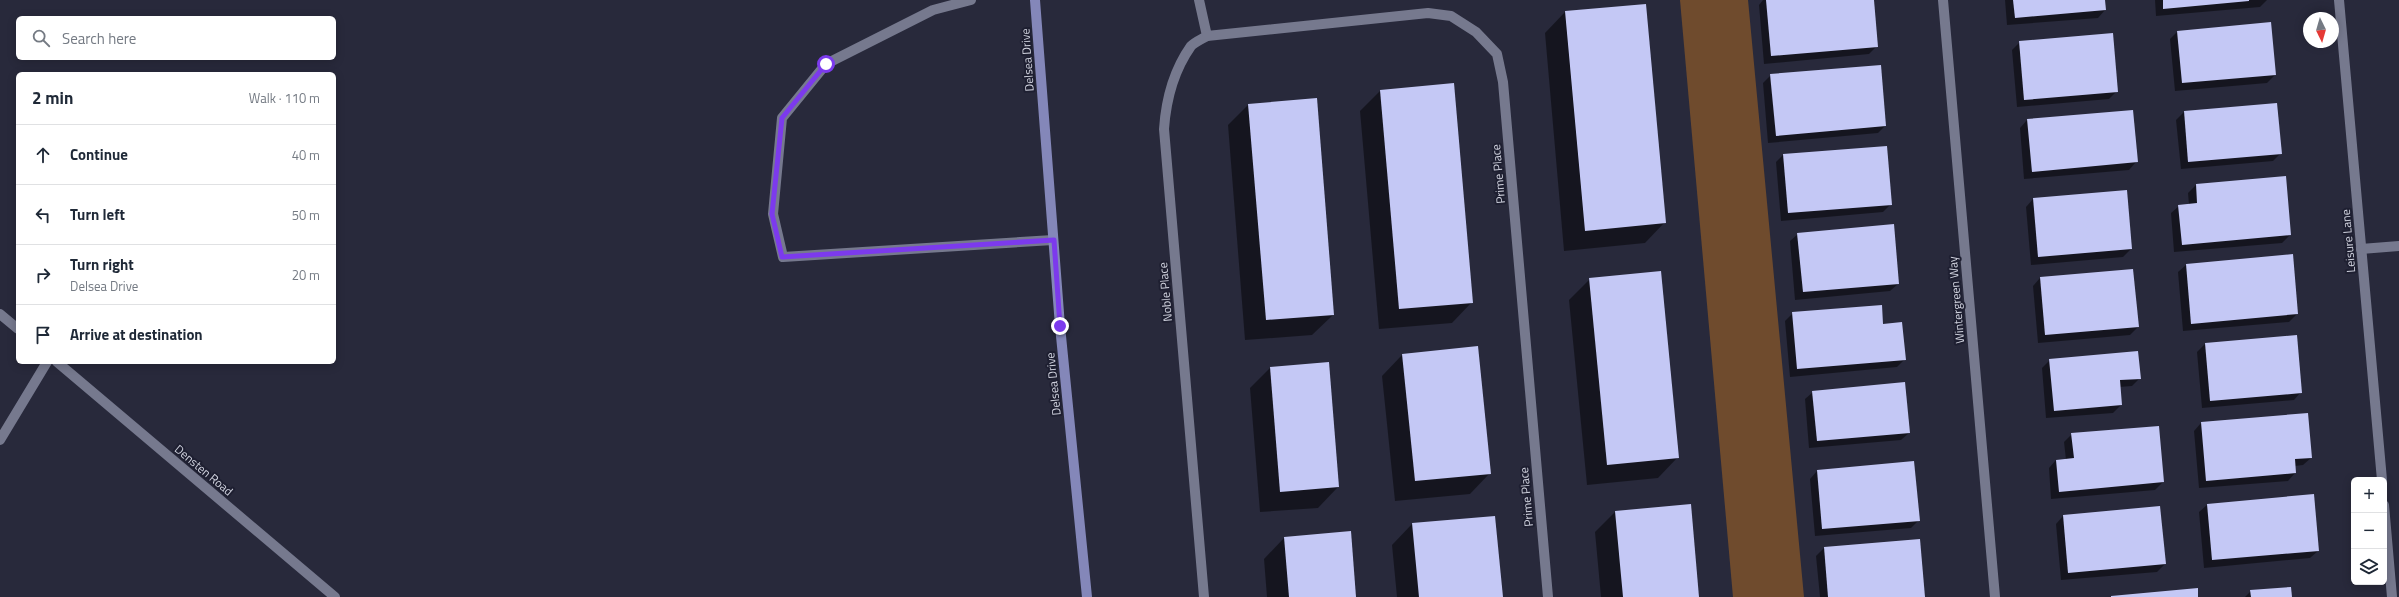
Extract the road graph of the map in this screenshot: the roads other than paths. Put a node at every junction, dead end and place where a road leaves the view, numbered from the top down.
1 (971, 0) edge
2 (1035, 0) edge
3 (1199, 0) edge
4 (1943, 0) edge
5 (2339, 0) edge
6 (1207, 36) junction
7 (1054, 240) junction
8 (2399, 246) edge
9 (2361, 249) junction
10 (0, 314) edge
11 (16, 327) edge
12 (46, 364) edge
13 (59, 364) edge
14 (0, 440) edge
15 (2382, 477) edge
16 (2385, 513) edge
17 (335, 597) edge
18 (1087, 597) edge
19 (1204, 597) edge
20 (1548, 597) edge
21 (1995, 597) edge
22 (2392, 597) edge

1 - 7 street
2 - 7 main road, Delsea Drive
3 - 6 street
4 - 21 street, Wintergreen Way
5 - 9 street, Leisure Lane
6 - 19 street, Noble Place
6 - 20 street, Prime Place
7 - 18 main road, Delsea Drive
8 - 9 street
9 - 15 street, Leisure Lane
10 - 11 street
12 - 14 street
13 - 17 street, Densten Road
16 - 22 street

